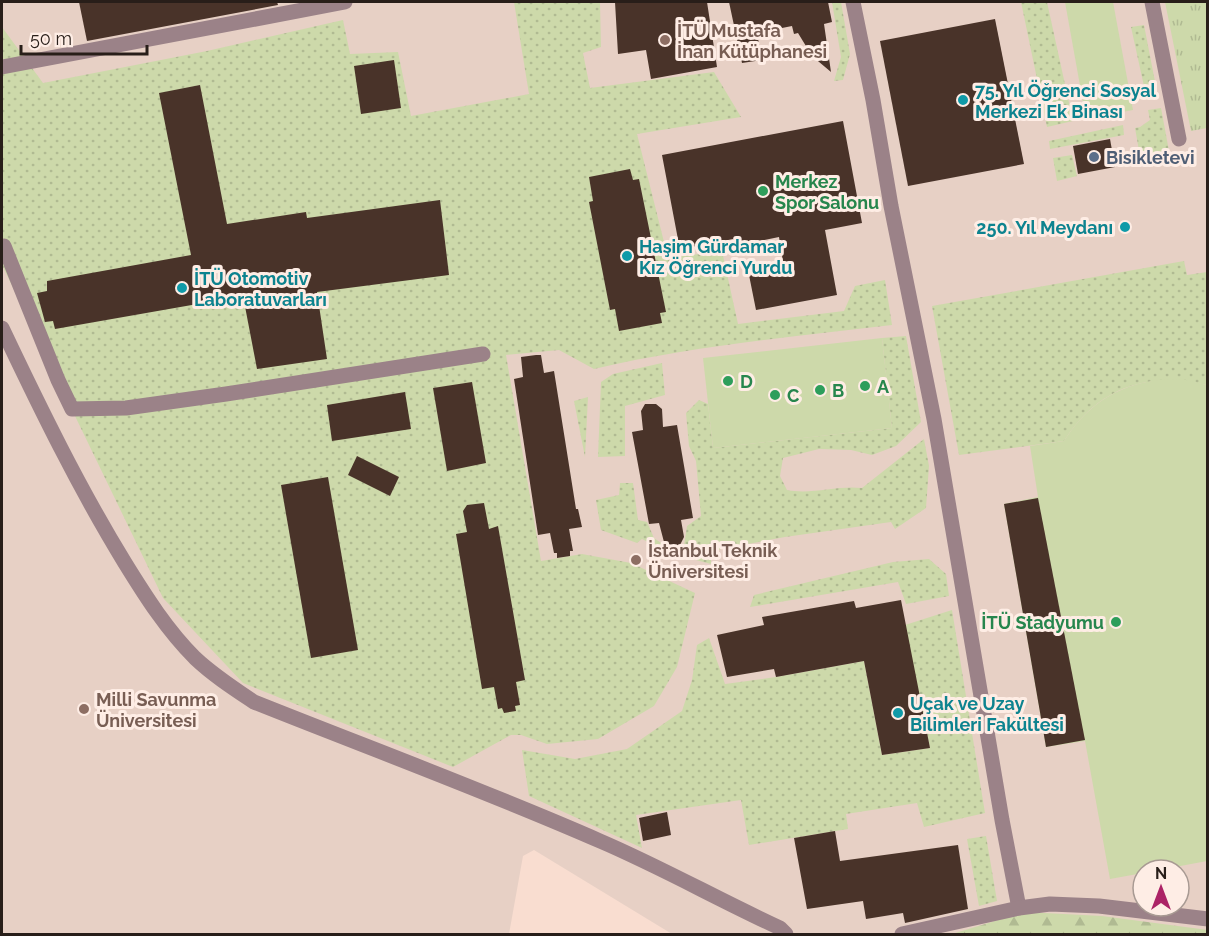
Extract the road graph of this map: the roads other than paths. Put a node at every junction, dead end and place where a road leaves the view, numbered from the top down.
1 (345, 2) edge
2 (853, 2) edge
3 (1152, 2) edge
4 (2, 67) edge
5 (1179, 139) dead end
6 (4, 246) dead end
7 (2, 328) edge
8 (483, 354) dead end
9 (1020, 908) junction
10 (1208, 919) edge
11 (786, 934) edge
12 (902, 934) edge

1 - 4 street
2 - 9 street
3 - 5 street
6 - 8 street
7 - 11 street
9 - 10 street
9 - 12 street

